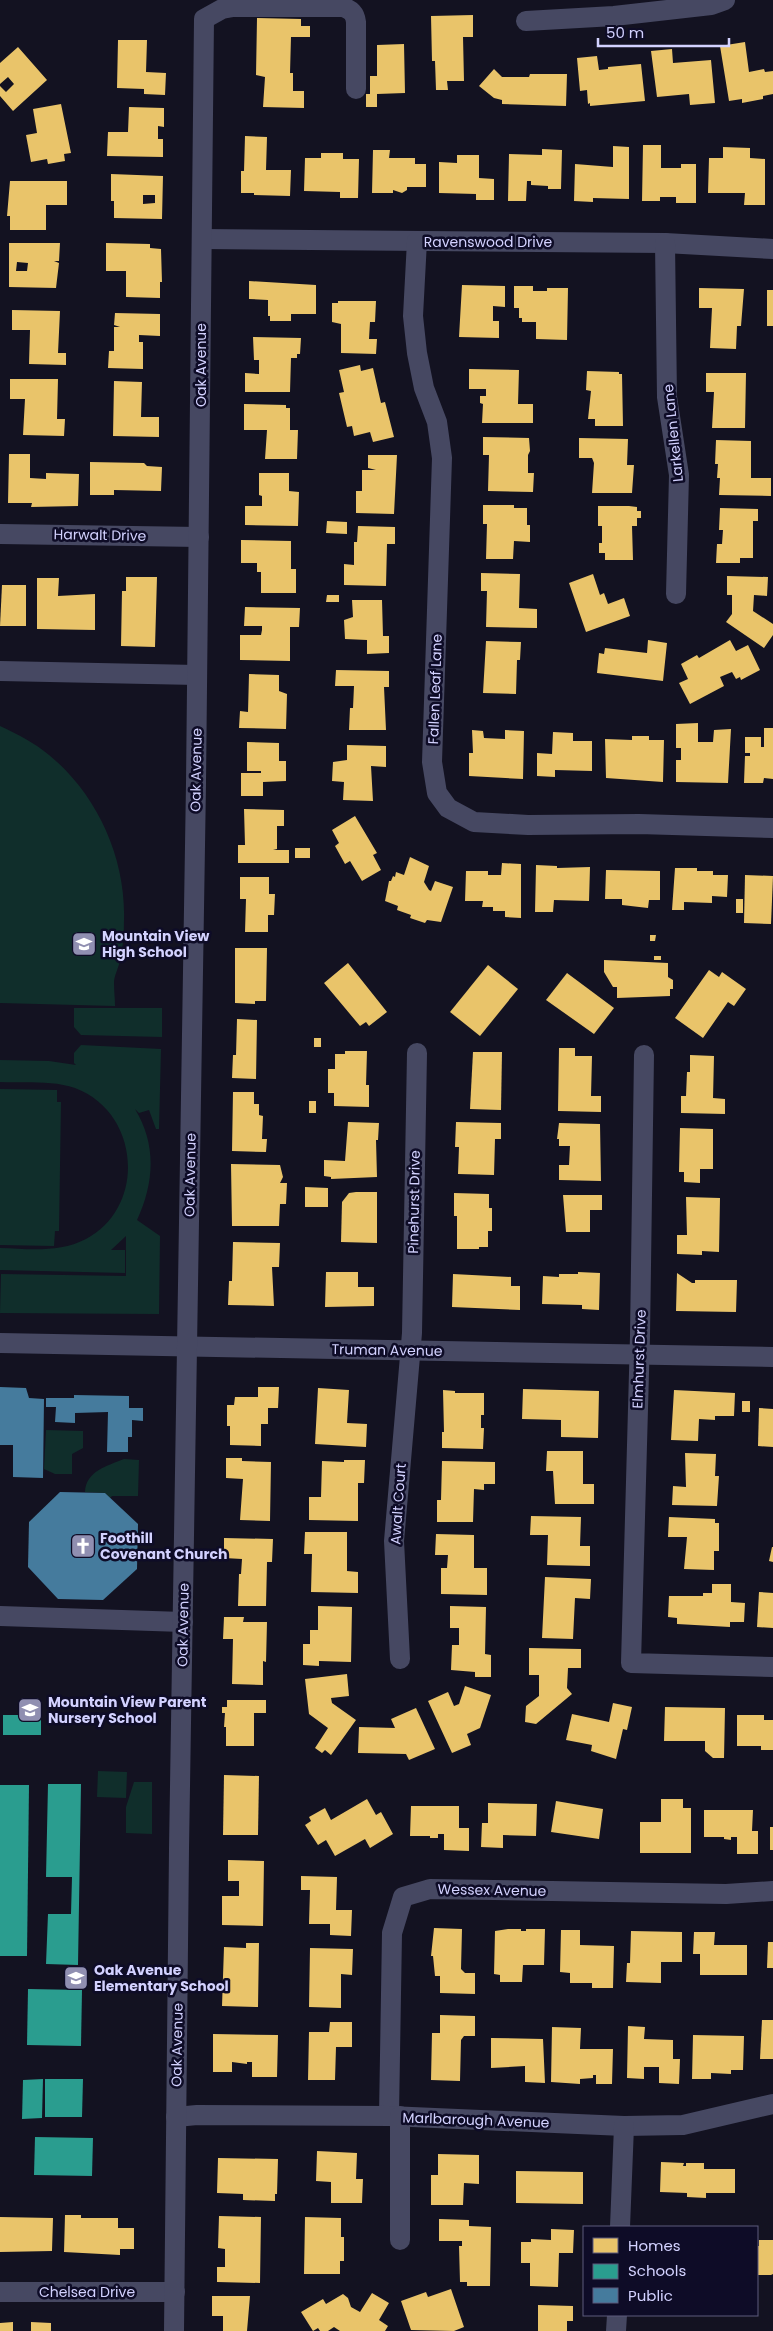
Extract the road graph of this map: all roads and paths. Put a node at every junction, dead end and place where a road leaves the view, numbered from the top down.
1 (725, 0) edge
2 (526, 20) dead end
3 (356, 89) dead end
4 (202, 239) junction
5 (417, 241) junction
6 (665, 243) junction
7 (773, 249) edge
8 (0, 534) edge
9 (199, 537) junction
10 (676, 594) dead end
11 (0, 670) edge
12 (198, 674) junction
13 (773, 828) edge
14 (417, 1054) dead end
15 (644, 1055) dead end
16 (0, 1343) edge
17 (187, 1346) junction
18 (410, 1350) junction
19 (639, 1354) junction
20 (773, 1357) edge
21 (0, 1616) edge
22 (183, 1622) junction
23 (400, 1658) dead end
24 (773, 1667) edge
25 (773, 1891) edge
26 (773, 2104) edge
27 (394, 2116) junction
28 (176, 2117) junction
29 (624, 2126) junction
30 (620, 2226) edge
31 (400, 2240) dead end
32 (0, 2292) edge
33 (175, 2292) junction
34 (617, 2316) edge
35 (174, 2331) edge
36 (616, 2331) edge

1 - 2 street
3 - 4 street, Oak Avenue
4 - 5 street, Ravenswood Drive
4 - 9 street, Oak Avenue
5 - 6 street, Ravenswood Drive
5 - 13 street, Fallen Leaf Lane
6 - 7 street, Ravenswood Drive
6 - 10 street, Larkellen Lane
8 - 9 street, Harwalt Drive
9 - 12 street, Oak Avenue
11 - 12 street
12 - 17 street, Oak Avenue
14 - 18 street, Pinehurst Drive
15 - 19 street, Elmhurst Drive
16 - 17 street, Truman Avenue
17 - 18 street, Truman Avenue
17 - 22 street, Oak Avenue
18 - 19 street, Truman Avenue
18 - 23 street, Awalt Court
19 - 20 street, Truman Avenue
19 - 24 street, Elmhurst Drive
21 - 22 street
22 - 28 street, Oak Avenue
25 - 27 street, Wessex Avenue
26 - 29 street, Marlbarough Avenue
27 - 28 street, Marlbarough Avenue
27 - 29 street, Marlbarough Avenue
27 - 31 street
28 - 33 street, Oak Avenue
29 - 30 street
32 - 33 street, Chelsea Drive
33 - 35 street, Oak Avenue
34 - 36 street

